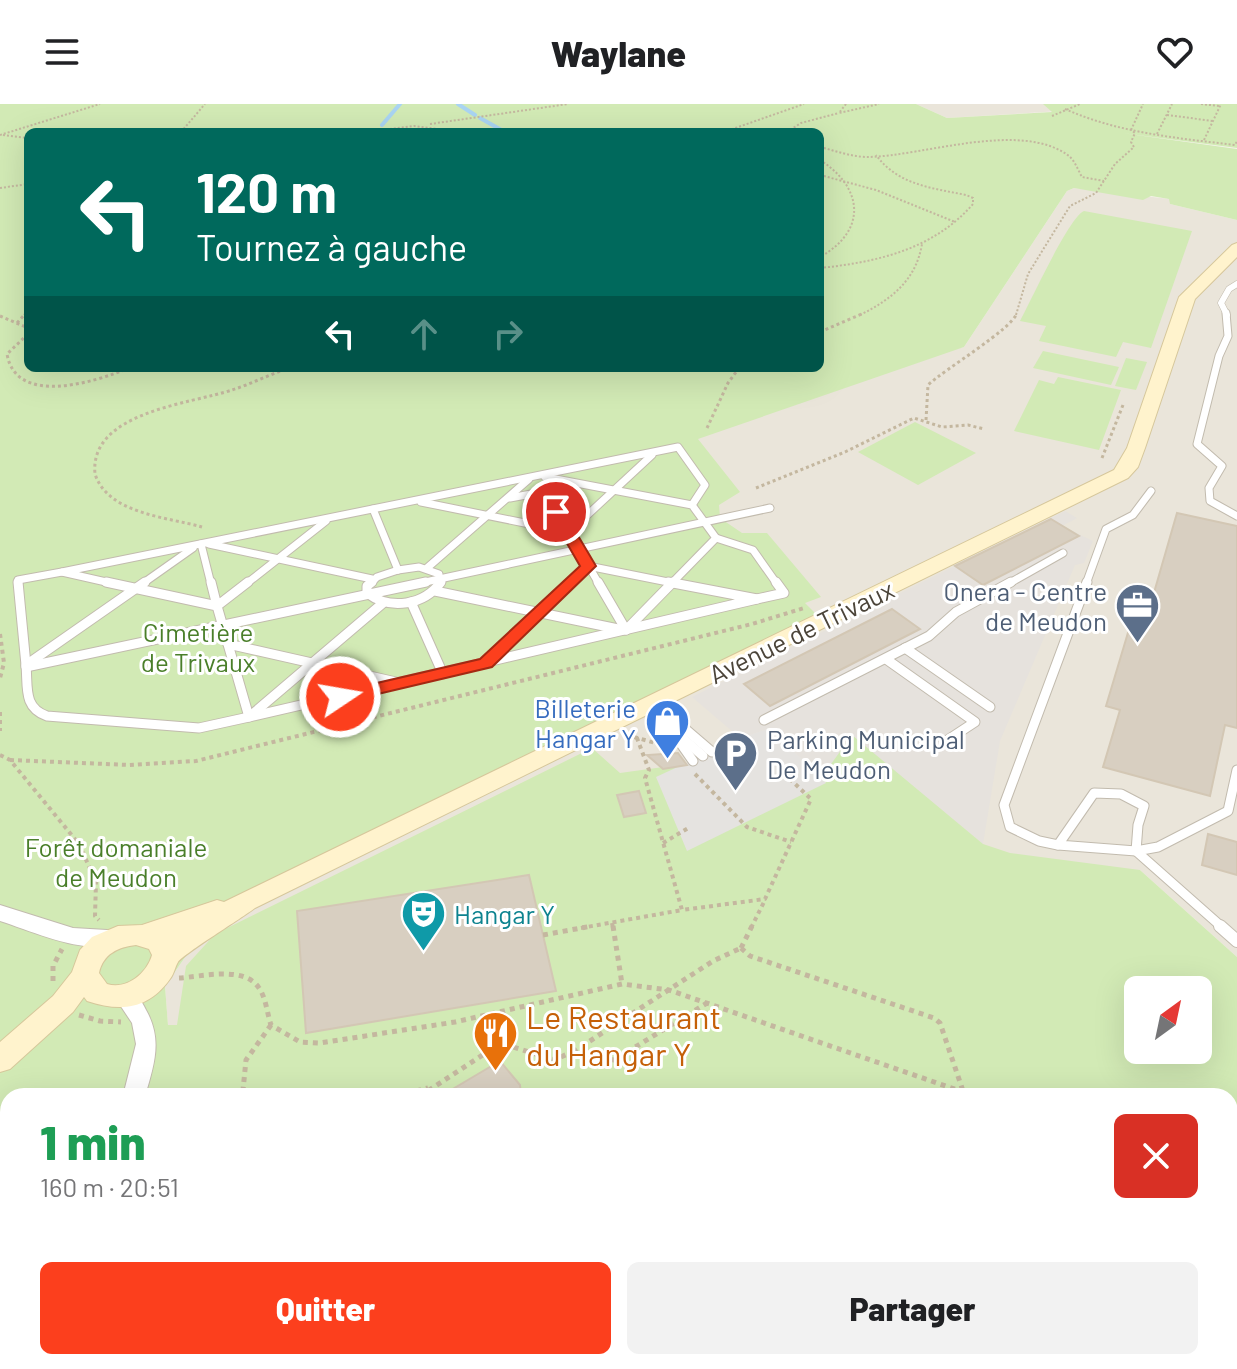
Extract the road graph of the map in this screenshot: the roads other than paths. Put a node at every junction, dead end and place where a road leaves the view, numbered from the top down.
1 (1237, 248) edge
2 (1237, 284) edge
3 (1233, 328) edge
4 (655, 452) junction
5 (535, 476) junction
6 (581, 484) junction
7 (613, 491) junction
8 (1151, 491) dead end
9 (544, 492) junction
10 (507, 499) junction
11 (416, 501) junction
12 (692, 505) junction
13 (770, 508) dead end
14 (373, 509) junction
15 (487, 516) junction
16 (1237, 516) edge
17 (329, 519) junction
18 (701, 521) junction
19 (569, 532) junction
20 (716, 538) junction
21 (201, 544) junction
22 (578, 548) junction
23 (1063, 553) dead end
24 (276, 560) junction
25 (588, 566) junction
26 (427, 568) junction
27 (398, 570) junction
28 (62, 572) junction
29 (441, 578) junction
30 (372, 579) junction
31 (673, 582) junction
32 (136, 588) junction
33 (435, 591) junction
34 (367, 593) junction
35 (757, 599) junction
36 (411, 602) junction
37 (383, 603) junction
38 (217, 606) junction
39 (540, 612) junction
40 (223, 625) junction
41 (626, 630) junction
42 (228, 644) junction
43 (905, 648) junction
44 (886, 659) junction
45 (486, 663) junction
46 (313, 664) junction
47 (26, 666) junction
48 (443, 674) junction
49 (401, 684) junction
50 (990, 707) dead end
51 (664, 711) junction
52 (249, 717) junction
53 (764, 720) dead end
54 (943, 743) dead end
55 (1237, 770) edge
56 (1057, 846) junction
57 (1136, 851) junction
58 (246, 901) junction
59 (0, 913) edge
60 (146, 935) junction
61 (1237, 941) edge
62 (122, 977) junction
63 (0, 1060) edge
64 (136, 1088) edge

1 - 51 main road, Avenue de Trivaux
2 - 3 lane
3 - 16 lane
4 - 5 lane
4 - 7 lane
4 - 12 lane
5 - 6 lane
5 - 10 lane
5 - 11 lane
6 - 7 lane
6 - 9 lane
7 - 12 lane
7 - 19 lane
8 - 56 lane
9 - 10 lane
9 - 19 lane
10 - 15 lane
11 - 14 lane
11 - 15 lane
12 - 18 lane
13 - 18 lane
14 - 17 lane
14 - 27 lane
15 - 19 lane
15 - 26 lane
17 - 21 lane
17 - 24 lane
18 - 20 lane
18 - 22 lane
19 - 22 lane
20 - 31 lane
20 - 35 lane
21 - 24 lane
21 - 28 lane
21 - 32 lane
21 - 38 lane
22 - 25 lane
22 - 29 lane
23 - 43 lane
24 - 30 lane
24 - 38 lane
25 - 31 lane
25 - 39 lane
25 - 41 lane
26 - 27 lane
26 - 29 lane
27 - 30 lane
28 - 32 lane
28 - 47 lane
29 - 33 lane
29 - 34 lane
30 - 34 lane
31 - 35 lane
31 - 41 lane
32 - 38 lane
32 - 47 lane
33 - 36 lane
33 - 39 lane
34 - 37 lane
34 - 40 lane
35 - 41 lane
36 - 37 lane
36 - 48 lane
37 - 46 lane
38 - 40 lane
39 - 41 lane
39 - 45 lane
40 - 42 lane
40 - 47 lane
41 - 45 lane
42 - 46 lane
42 - 52 lane
43 - 44 lane
43 - 50 lane
44 - 53 lane
44 - 54 lane
45 - 48 lane
46 - 49 lane
46 - 52 lane
47 - 52 lane
48 - 49 lane
49 - 52 lane
51 - 51 lane
51 - 58 main road, Avenue de Trivaux
55 - 57 lane
56 - 57 lane
56 - 57 lane
57 - 61 lane
58 - 60 main road, Avenue de Trivaux
58 - 62 main road, Avenue de Trivaux
59 - 62 street
60 - 62 main road
60 - 62 main road, Avenue de Trivaux
62 - 63 main road, Avenue de Trivaux
62 - 64 street

